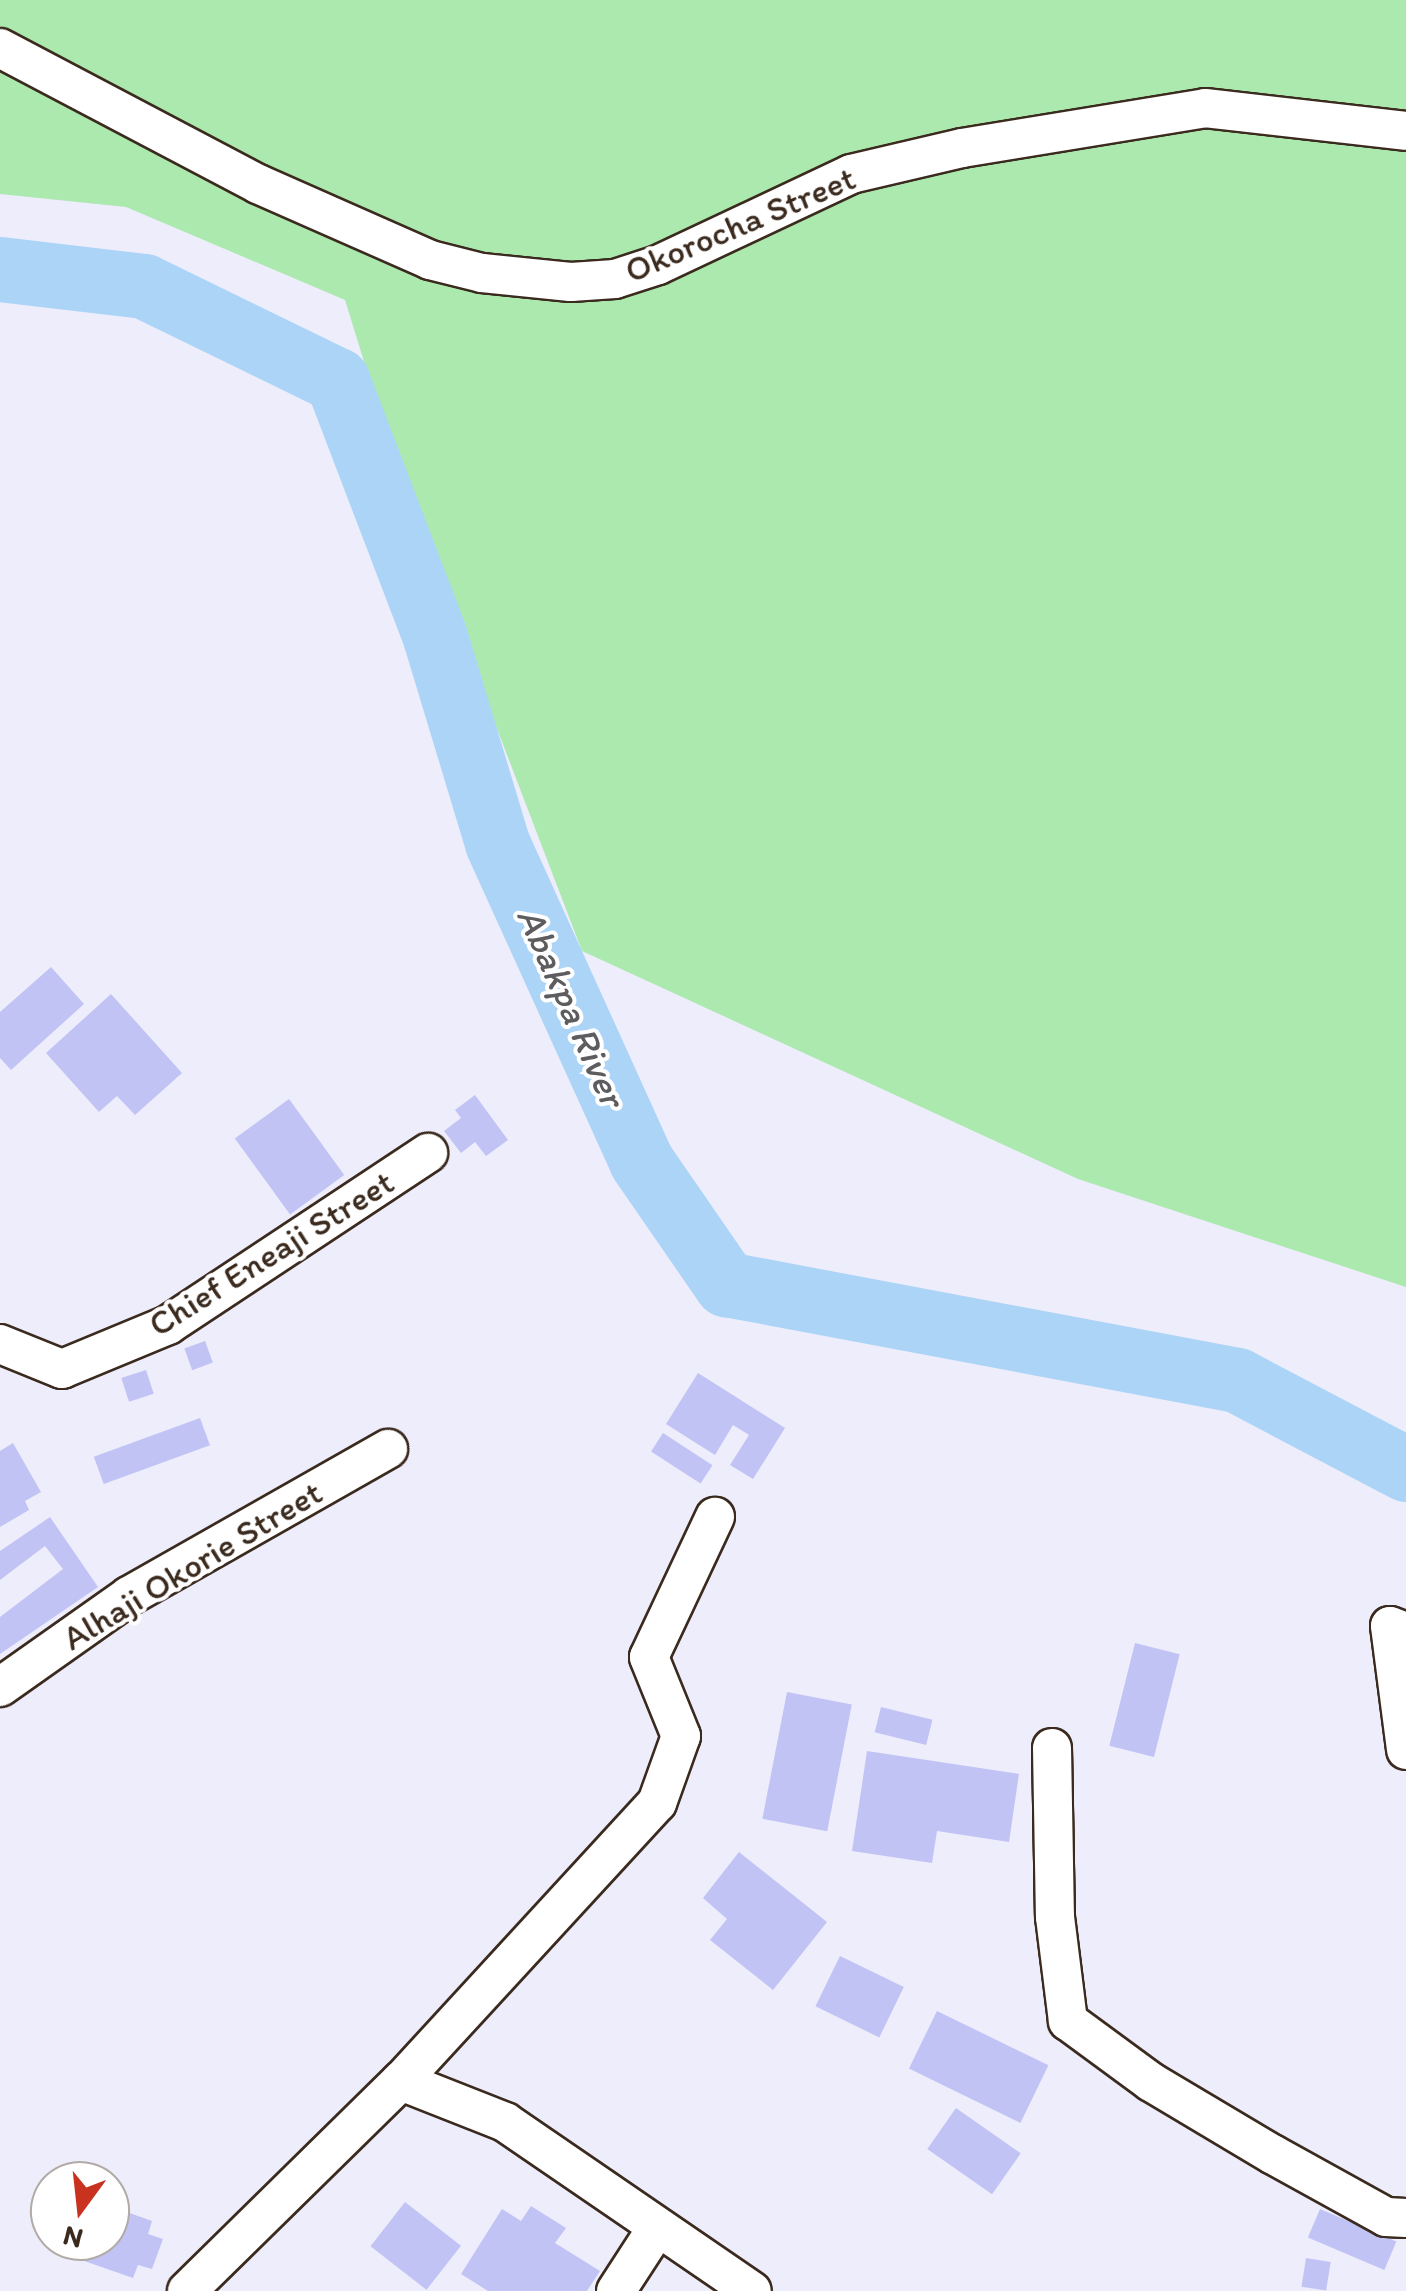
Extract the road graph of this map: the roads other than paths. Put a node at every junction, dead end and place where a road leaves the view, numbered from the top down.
1 (0, 48) edge
2 (1406, 131) edge
3 (428, 1153) dead end
4 (0, 1344) edge
5 (388, 1449) dead end
6 (716, 1517) dead end
7 (1406, 1632) edge
8 (0, 1687) edge
9 (1052, 1748) dead end
10 (1406, 1750) edge
11 (401, 2081) junction
12 (1406, 2218) edge
13 (656, 2231) junction
14 (188, 2291) edge
15 (616, 2291) edge
16 (752, 2291) edge

1 - 2 street, Okorocha Street
3 - 4 street, Chief Eneaji Street
5 - 8 street, Alhaji Okorie Street
6 - 11 street
7 - 10 street
9 - 12 street
11 - 13 street
11 - 14 street
13 - 15 street
13 - 16 street

